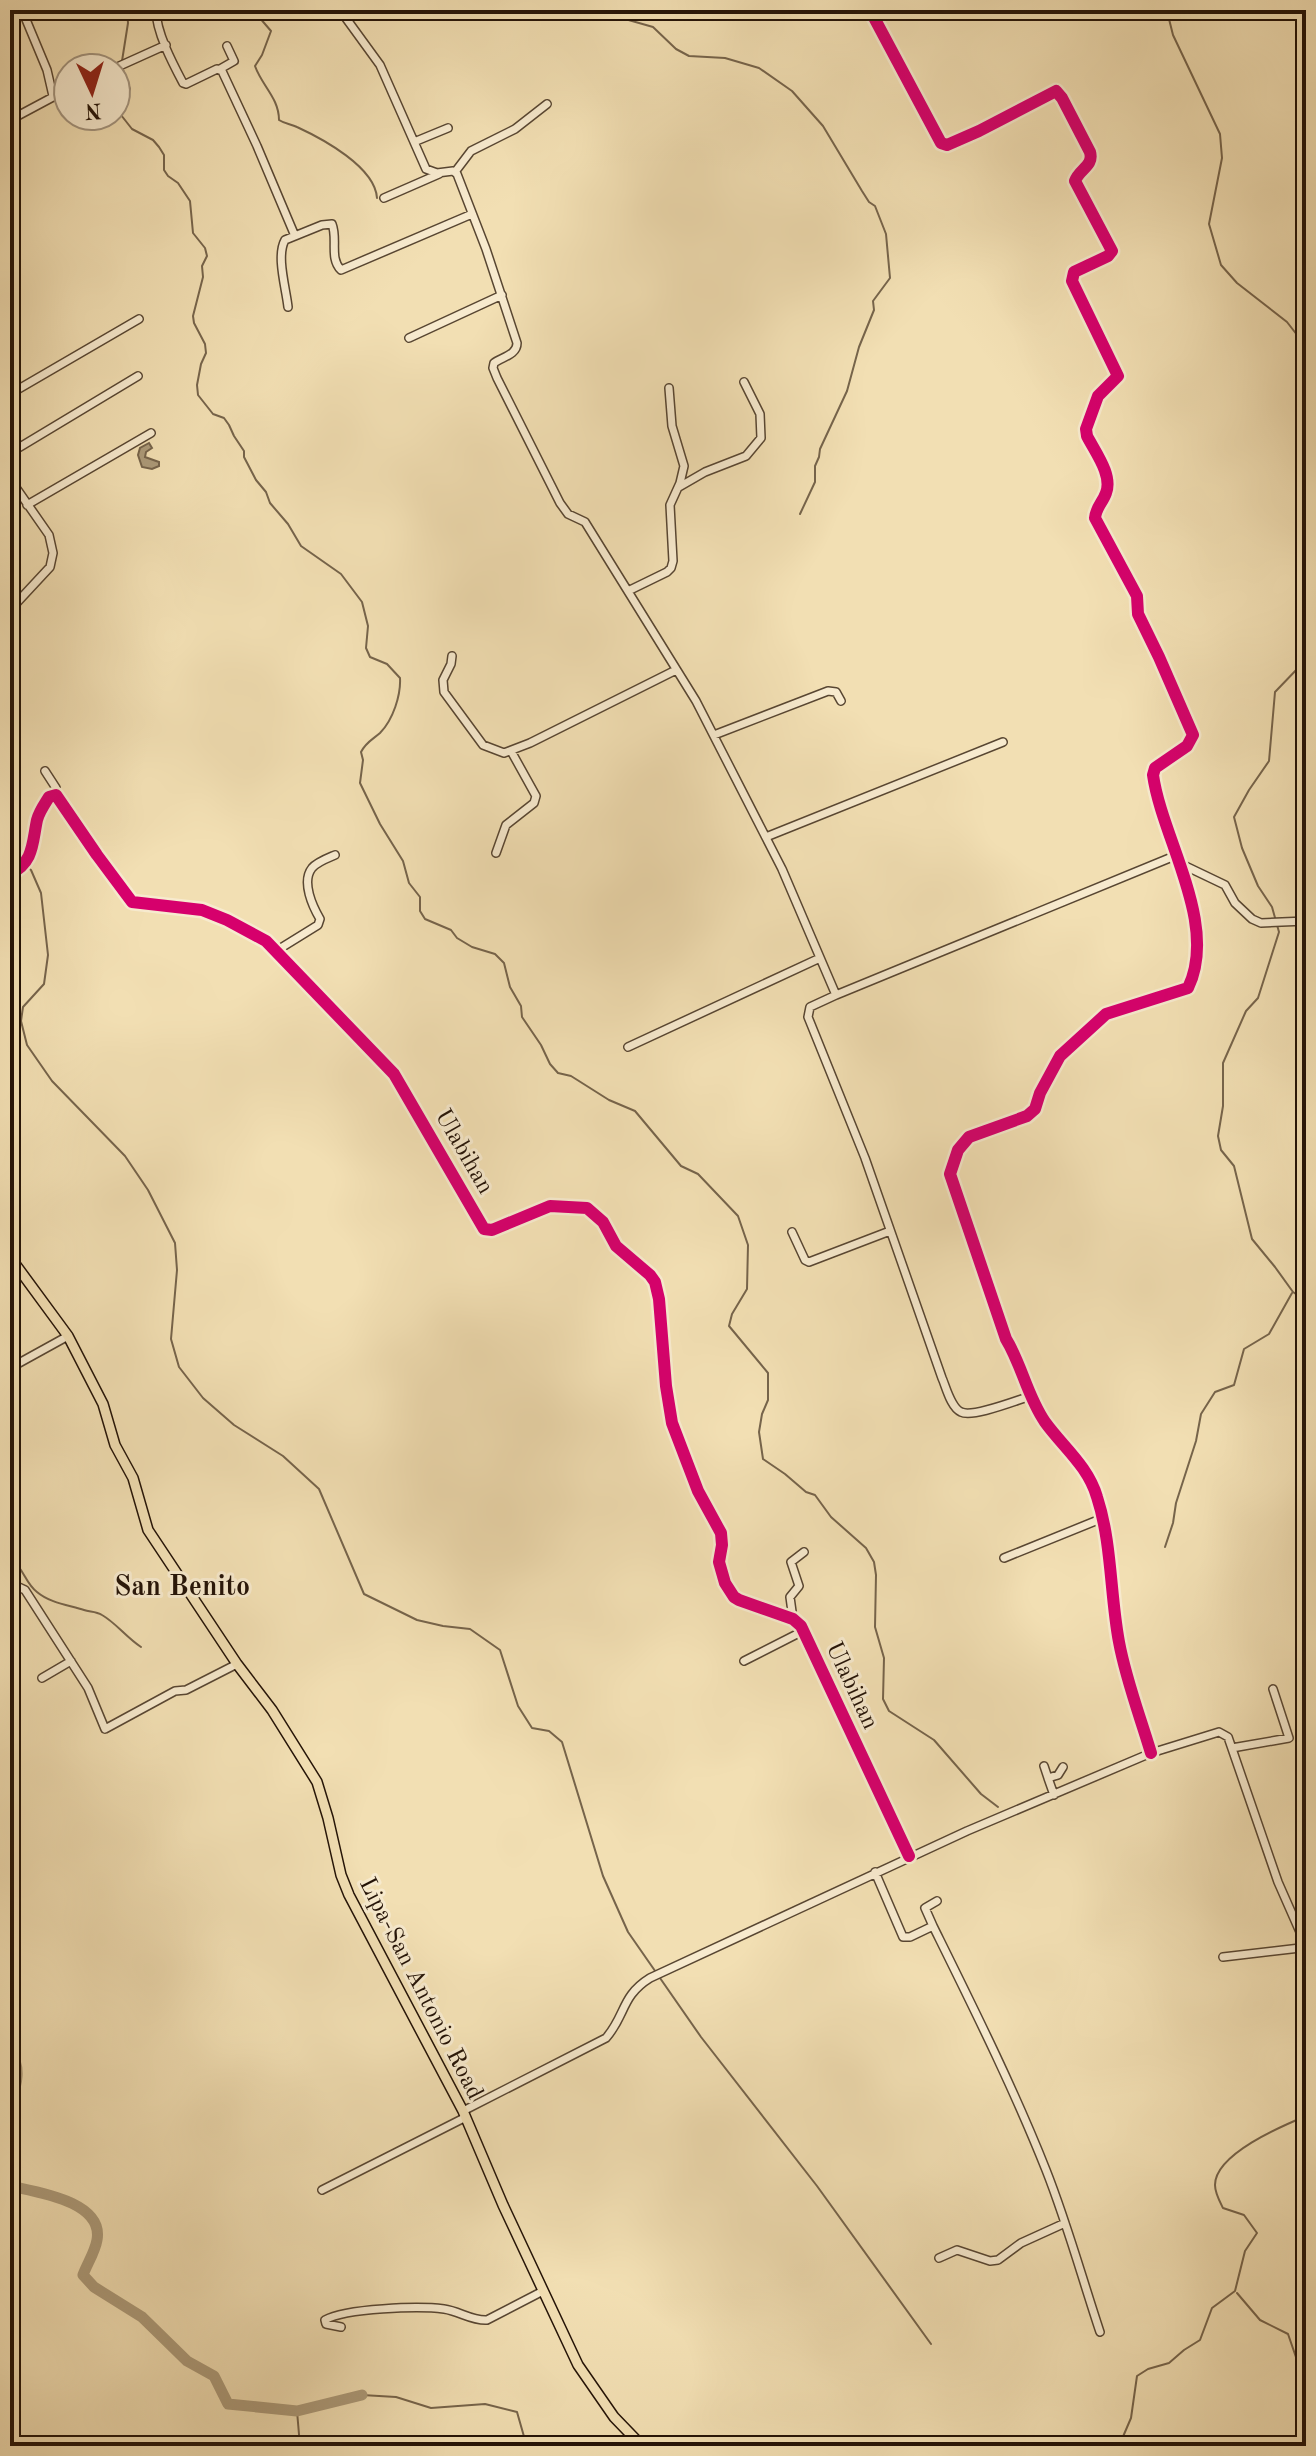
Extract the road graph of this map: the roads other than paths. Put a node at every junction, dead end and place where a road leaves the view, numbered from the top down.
1 (22, 10) edge
2 (156, 10) edge
3 (340, 10) edge
4 (870, 10) edge
5 (166, 45) junction
6 (227, 46) dead end
7 (132, 60) edge
8 (220, 69) junction
9 (52, 92) edge
10 (52, 98) edge
11 (547, 104) dead end
12 (10, 120) edge
13 (448, 128) dead end
14 (414, 142) junction
15 (455, 172) junction
16 (440, 173) junction
17 (384, 198) dead end
18 (472, 214) junction
19 (295, 236) junction
20 (502, 295) junction
21 (288, 307) dead end
22 (139, 319) dead end
23 (409, 338) dead end
24 (138, 376) dead end
25 (744, 382) dead end
26 (669, 388) dead end
27 (10, 394) edge
28 (151, 433) dead end
29 (10, 453) edge
30 (10, 479) edge
31 (678, 488) junction
32 (13, 492) edge
33 (27, 505) junction
34 (628, 591) junction
35 (10, 610) edge
36 (452, 656) dead end
37 (676, 670) junction
38 (841, 701) dead end
39 (714, 735) junction
40 (1003, 742) dead end
41 (511, 751) junction
42 (45, 771) dead end
43 (56, 795) junction
44 (766, 837) junction
45 (496, 853) dead end
46 (335, 855) dead end
47 (1178, 859) junction
48 (10, 874) edge
49 (1306, 921) edge
50 (276, 951) junction
51 (820, 958) junction
52 (836, 995) junction
53 (628, 1047) dead end
54 (890, 1231) junction
55 (792, 1232) dead end
56 (11, 1262) edge
57 (68, 1336) junction
58 (10, 1368) edge
59 (1031, 1396) junction
60 (1103, 1518) junction
61 (804, 1552) dead end
62 (1004, 1558) dead end
63 (10, 1583) edge
64 (793, 1619) junction
65 (803, 1631) junction
66 (71, 1661) junction
67 (744, 1661) dead end
68 (237, 1664) junction
69 (42, 1678) dead end
70 (1273, 1689) dead end
71 (1232, 1748) junction
72 (1151, 1753) junction
73 (1044, 1766) dead end
74 (1063, 1767) dead end
75 (1048, 1778) junction
76 (1054, 1795) junction
77 (909, 1856) junction
78 (875, 1872) junction
79 (937, 1901) dead end
80 (933, 1926) junction
81 (1223, 1957) dead end
82 (465, 2114) junction
83 (322, 2190) dead end
84 (1065, 2223) junction
85 (939, 2258) dead end
86 (543, 2291) junction
87 (341, 2327) dead end
88 (1100, 2332) dead end
89 (642, 2446) edge

1 - 9 street
2 - 5 street
3 - 14 street
4 - 47 street
5 - 7 street
5 - 8 street
6 - 8 street
8 - 19 street
10 - 12 street
11 - 15 street
13 - 14 street
14 - 16 street
15 - 16 street
15 - 18 street
16 - 17 street
18 - 19 street
18 - 20 street
19 - 21 street
20 - 23 street
20 - 34 street
22 - 27 street
24 - 29 street
25 - 31 street
26 - 31 street
28 - 33 street
30 - 32 street
31 - 34 street
32 - 33 street
33 - 35 street
34 - 37 street
36 - 41 street
37 - 39 street
37 - 41 street
38 - 39 street
39 - 44 street
40 - 44 street
41 - 45 street
42 - 43 street, Ulabihan
43 - 48 street
43 - 50 street, Ulabihan
44 - 51 street
46 - 50 street
47 - 49 street
47 - 52 street
47 - 59 street
50 - 64 street, Ulabihan
51 - 52 street
51 - 53 street
52 - 54 street
54 - 55 street
54 - 59 street
56 - 57 main road, Lipa-San Antonio Road
57 - 58 street
57 - 68 main road, Lipa-San Antonio Road
59 - 60 street
60 - 62 street
60 - 72 street
61 - 64 street
63 - 66 street
64 - 65 street, Ulabihan
65 - 67 street
65 - 77 street, Ulabihan
66 - 68 street
66 - 69 street
68 - 82 main road, Lipa-San Antonio Road
70 - 71 street
71 - 72 street
71 - 81 street
72 - 76 street
73 - 75 street
74 - 75 street
75 - 76 street
76 - 77 street
77 - 78 street
78 - 80 street
78 - 82 street
79 - 80 street
80 - 84 street
82 - 83 street
82 - 86 main road, Lipa-San Antonio Road
84 - 85 street
84 - 88 street
86 - 87 street
86 - 89 main road, Lipa-San Antonio Road

